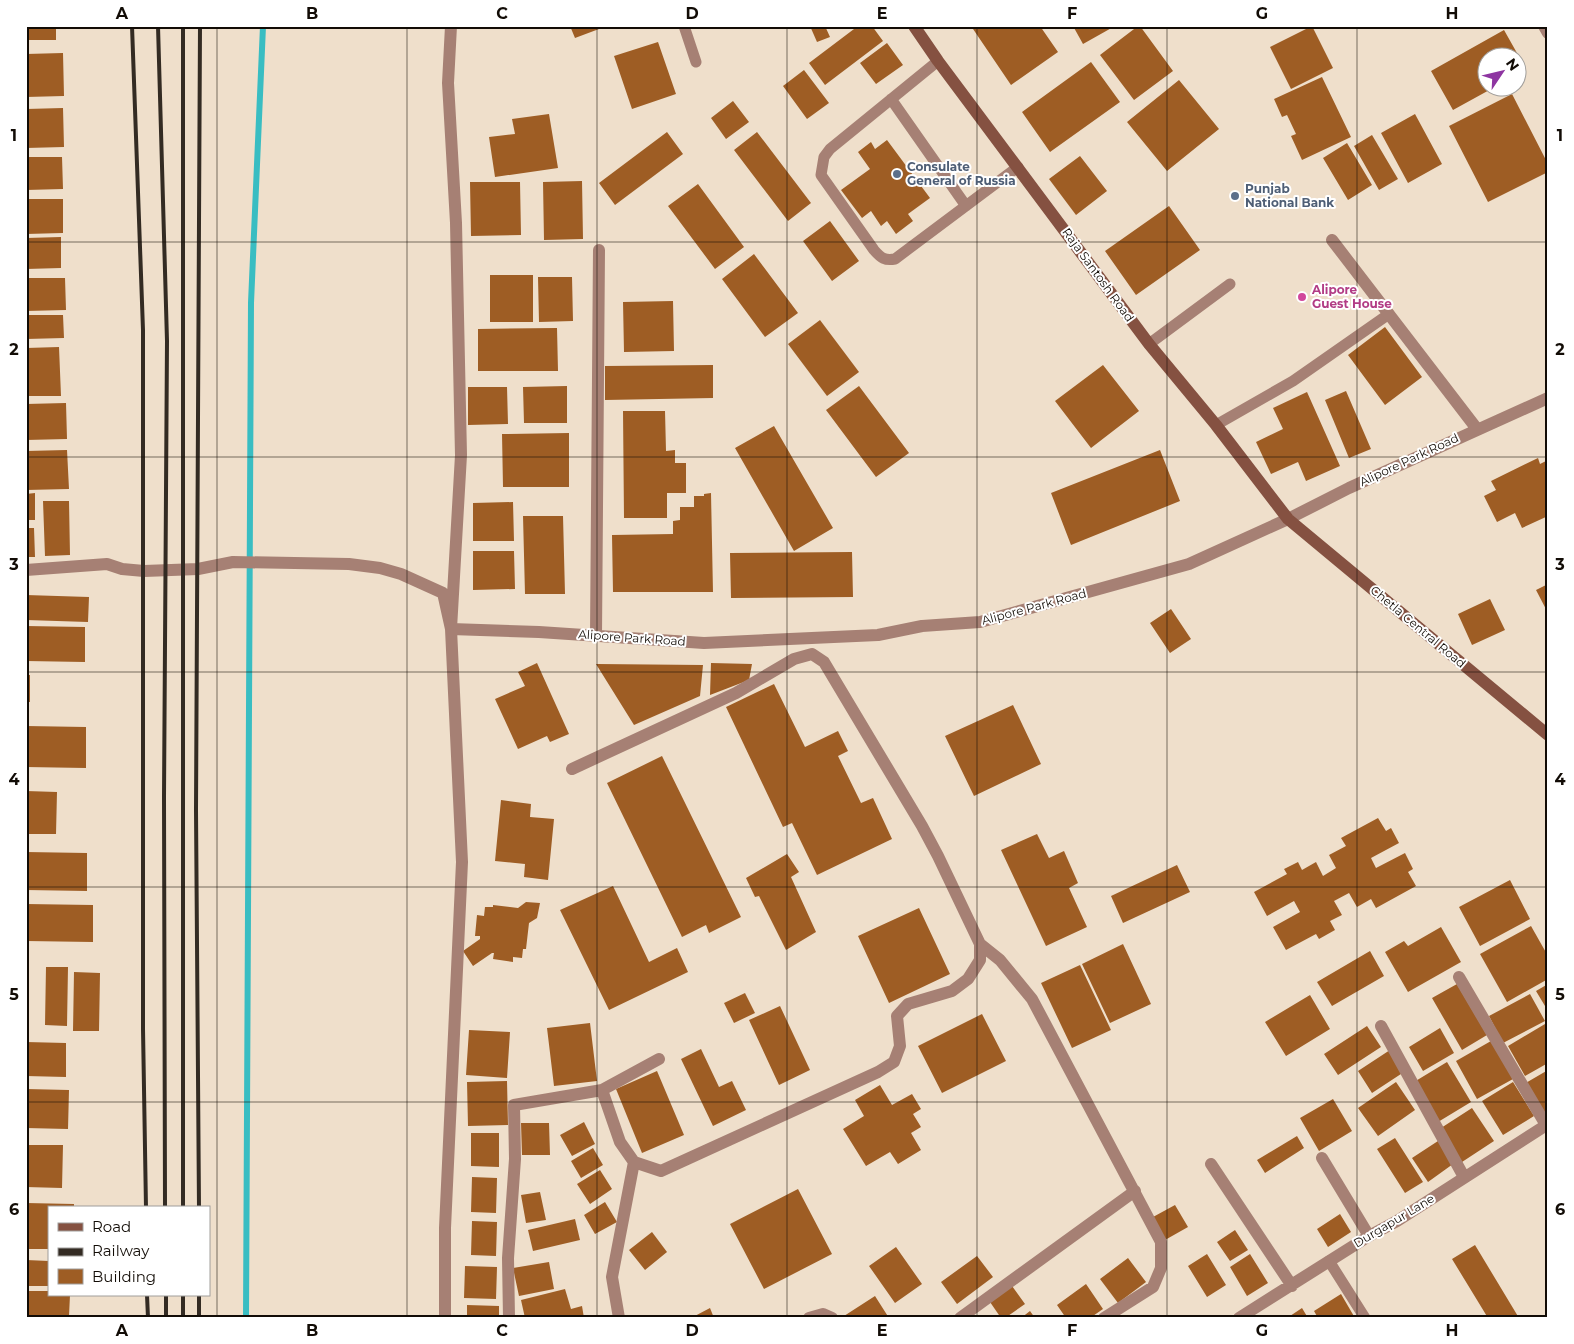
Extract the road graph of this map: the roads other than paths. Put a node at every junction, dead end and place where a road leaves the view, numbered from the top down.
1 (451, 26) edge
2 (684, 26) edge
3 (914, 26) edge
4 (1544, 26) edge
5 (1548, 33) edge
6 (938, 61) junction
7 (696, 62) dead end
8 (892, 99) junction
9 (1018, 167) junction
10 (966, 206) junction
11 (1332, 240) dead end
12 (599, 250) dead end
13 (1230, 284) dead end
14 (1389, 314) junction
15 (1149, 344) junction
16 (1548, 398) edge
17 (1216, 425) junction
18 (1477, 429) junction
19 (1288, 519) junction
20 (26, 570) edge
21 (451, 629) junction
22 (596, 636) junction
23 (1548, 735) edge
24 (572, 769) dead end
25 (980, 944) junction
26 (1459, 977) dead end
27 (1381, 1026) dead end
28 (659, 1059) dead end
29 (602, 1090) junction
30 (1547, 1125) edge
31 (1322, 1158) dead end
32 (634, 1162) junction
33 (1211, 1164) dead end
34 (1464, 1177) junction
35 (1135, 1192) junction
36 (1368, 1236) junction
37 (1329, 1261) junction
38 (1292, 1286) junction
39 (1245, 1316) edge
40 (445, 1318) edge
41 (509, 1318) edge
42 (619, 1318) edge
43 (809, 1318) edge
44 (832, 1318) edge
45 (960, 1318) edge
46 (1104, 1318) edge
47 (1365, 1318) edge

1 - 21 street
2 - 7 lane
3 - 6 main road, Raja Santosh Road
4 - 5 street
6 - 8 lane
6 - 9 main road, Raja Santosh Road
8 - 10 lane
8 - 10 lane
9 - 10 lane
9 - 15 main road, Raja Santosh Road
11 - 14 street
12 - 22 street
13 - 15 lane
14 - 17 lane
14 - 18 street
15 - 17 main road, Raja Santosh Road
16 - 18 street, Alipore Park Road
17 - 19 main road, Raja Santosh Road
18 - 19 street, Alipore Park Road
19 - 22 street, Alipore Park Road
19 - 23 main road, Chetla Central Road
20 - 21 street
21 - 22 street, Alipore Park Road
21 - 40 street
24 - 25 street
25 - 32 street
25 - 35 street
26 - 30 street
27 - 34 street
28 - 29 street
29 - 32 street
29 - 41 street
30 - 34 street, Durgapur Lane
31 - 36 street
32 - 42 street
33 - 38 street
34 - 36 street, Durgapur Lane
35 - 45 street
35 - 46 street
36 - 37 street, Durgapur Lane
37 - 38 street, Durgapur Lane
37 - 47 lane
38 - 39 street, Durgapur Lane
43 - 44 street

